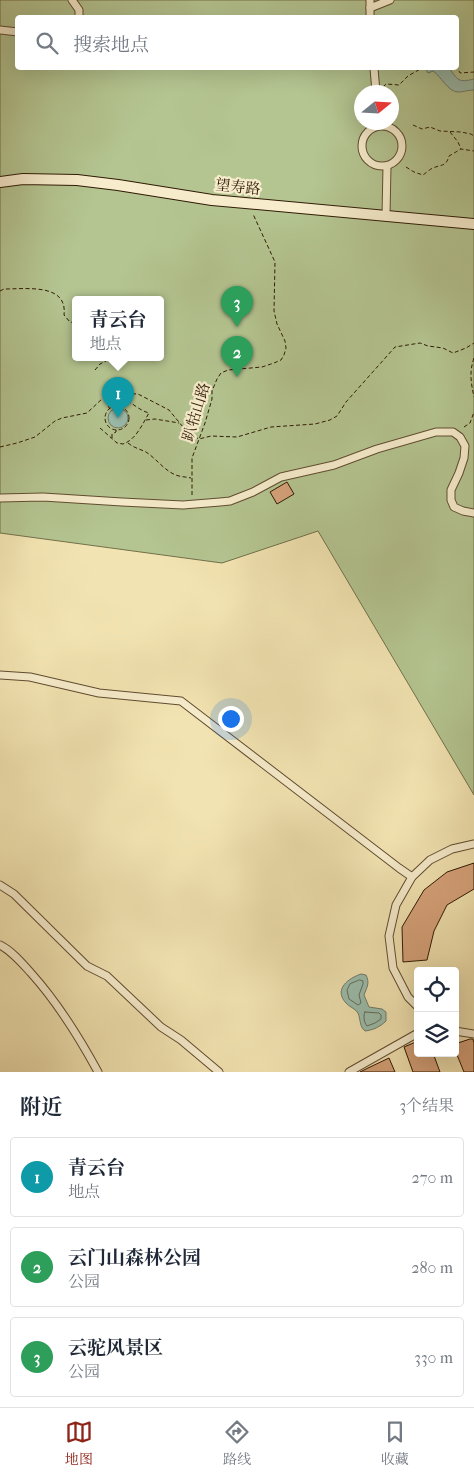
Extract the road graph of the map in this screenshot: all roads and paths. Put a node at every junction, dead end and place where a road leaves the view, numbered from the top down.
1 (72, 0) edge
2 (370, 0) edge
3 (390, 0) edge
4 (370, 8) junction
5 (79, 15) edge
6 (370, 15) edge
7 (0, 30) edge
8 (15, 32) edge
9 (374, 70) edge
10 (418, 70) edge
11 (458, 70) edge
12 (474, 72) edge
13 (378, 85) edge
14 (385, 85) edge
15 (413, 125) dead end
16 (370, 130) edge
17 (394, 130) edge
18 (449, 132) junction
19 (474, 136) edge
20 (461, 150) junction
21 (474, 150) edge
22 (387, 166) junction
23 (406, 166) dead end
24 (0, 182) edge
25 (250, 204) junction
26 (386, 216) junction
27 (474, 224) edge
28 (0, 290) edge
29 (72, 322) edge
30 (474, 343) edge
31 (474, 358) edge
32 (106, 361) edge
33 (95, 370) dead end
34 (106, 393) dead end
35 (474, 397) edge
36 (103, 398) dead end
37 (105, 410) dead end
38 (109, 410) junction
39 (474, 412) edge
40 (146, 420) junction
41 (180, 423) junction
42 (464, 427) dead end
43 (100, 428) dead end
44 (116, 430) junction
45 (111, 438) junction
46 (199, 439) junction
47 (128, 443) junction
48 (0, 448) edge
49 (192, 478) junction
50 (0, 498) edge
51 (193, 504) junction
52 (474, 513) edge
53 (0, 674) edge
54 (474, 844) edge
55 (412, 877) junction
56 (0, 885) edge
57 (0, 945) edge
58 (414, 1003) edge
59 (459, 1032) edge
60 (474, 1034) edge
61 (414, 1035) edge
62 (95, 1071) edge
63 (219, 1072) edge
64 (349, 1072) edge

1 - 5 street
2 - 4 street
3 - 4 street
4 - 6 street
7 - 8 street
9 - 13 street
10 - 14 path
11 - 12 path
15 - 18 path
16 - 22 street
17 - 22 street
18 - 19 path
18 - 20 path
20 - 21 path
20 - 23 path
22 - 26 street
24 - 25 street, 望寿路
25 - 26 street, 望寿路
25 - 46 path, 趴牯山路
26 - 27 street, 望寿路
28 - 29 path
30 - 46 path
31 - 35 path
32 - 33 path
34 - 41 path
36 - 48 path
37 - 38 path
38 - 40 path
38 - 44 path
38 - 44 path
39 - 42 path
40 - 41 path
40 - 47 path
41 - 46 path
43 - 45 path
44 - 45 path
45 - 47 path
46 - 49 path, 趴牯山路
47 - 49 path
49 - 51 path, 趴牯山路
50 - 51 street
51 - 52 street
53 - 55 street
54 - 55 street
55 - 58 street
56 - 63 street
57 - 62 street
59 - 60 street
61 - 64 street

